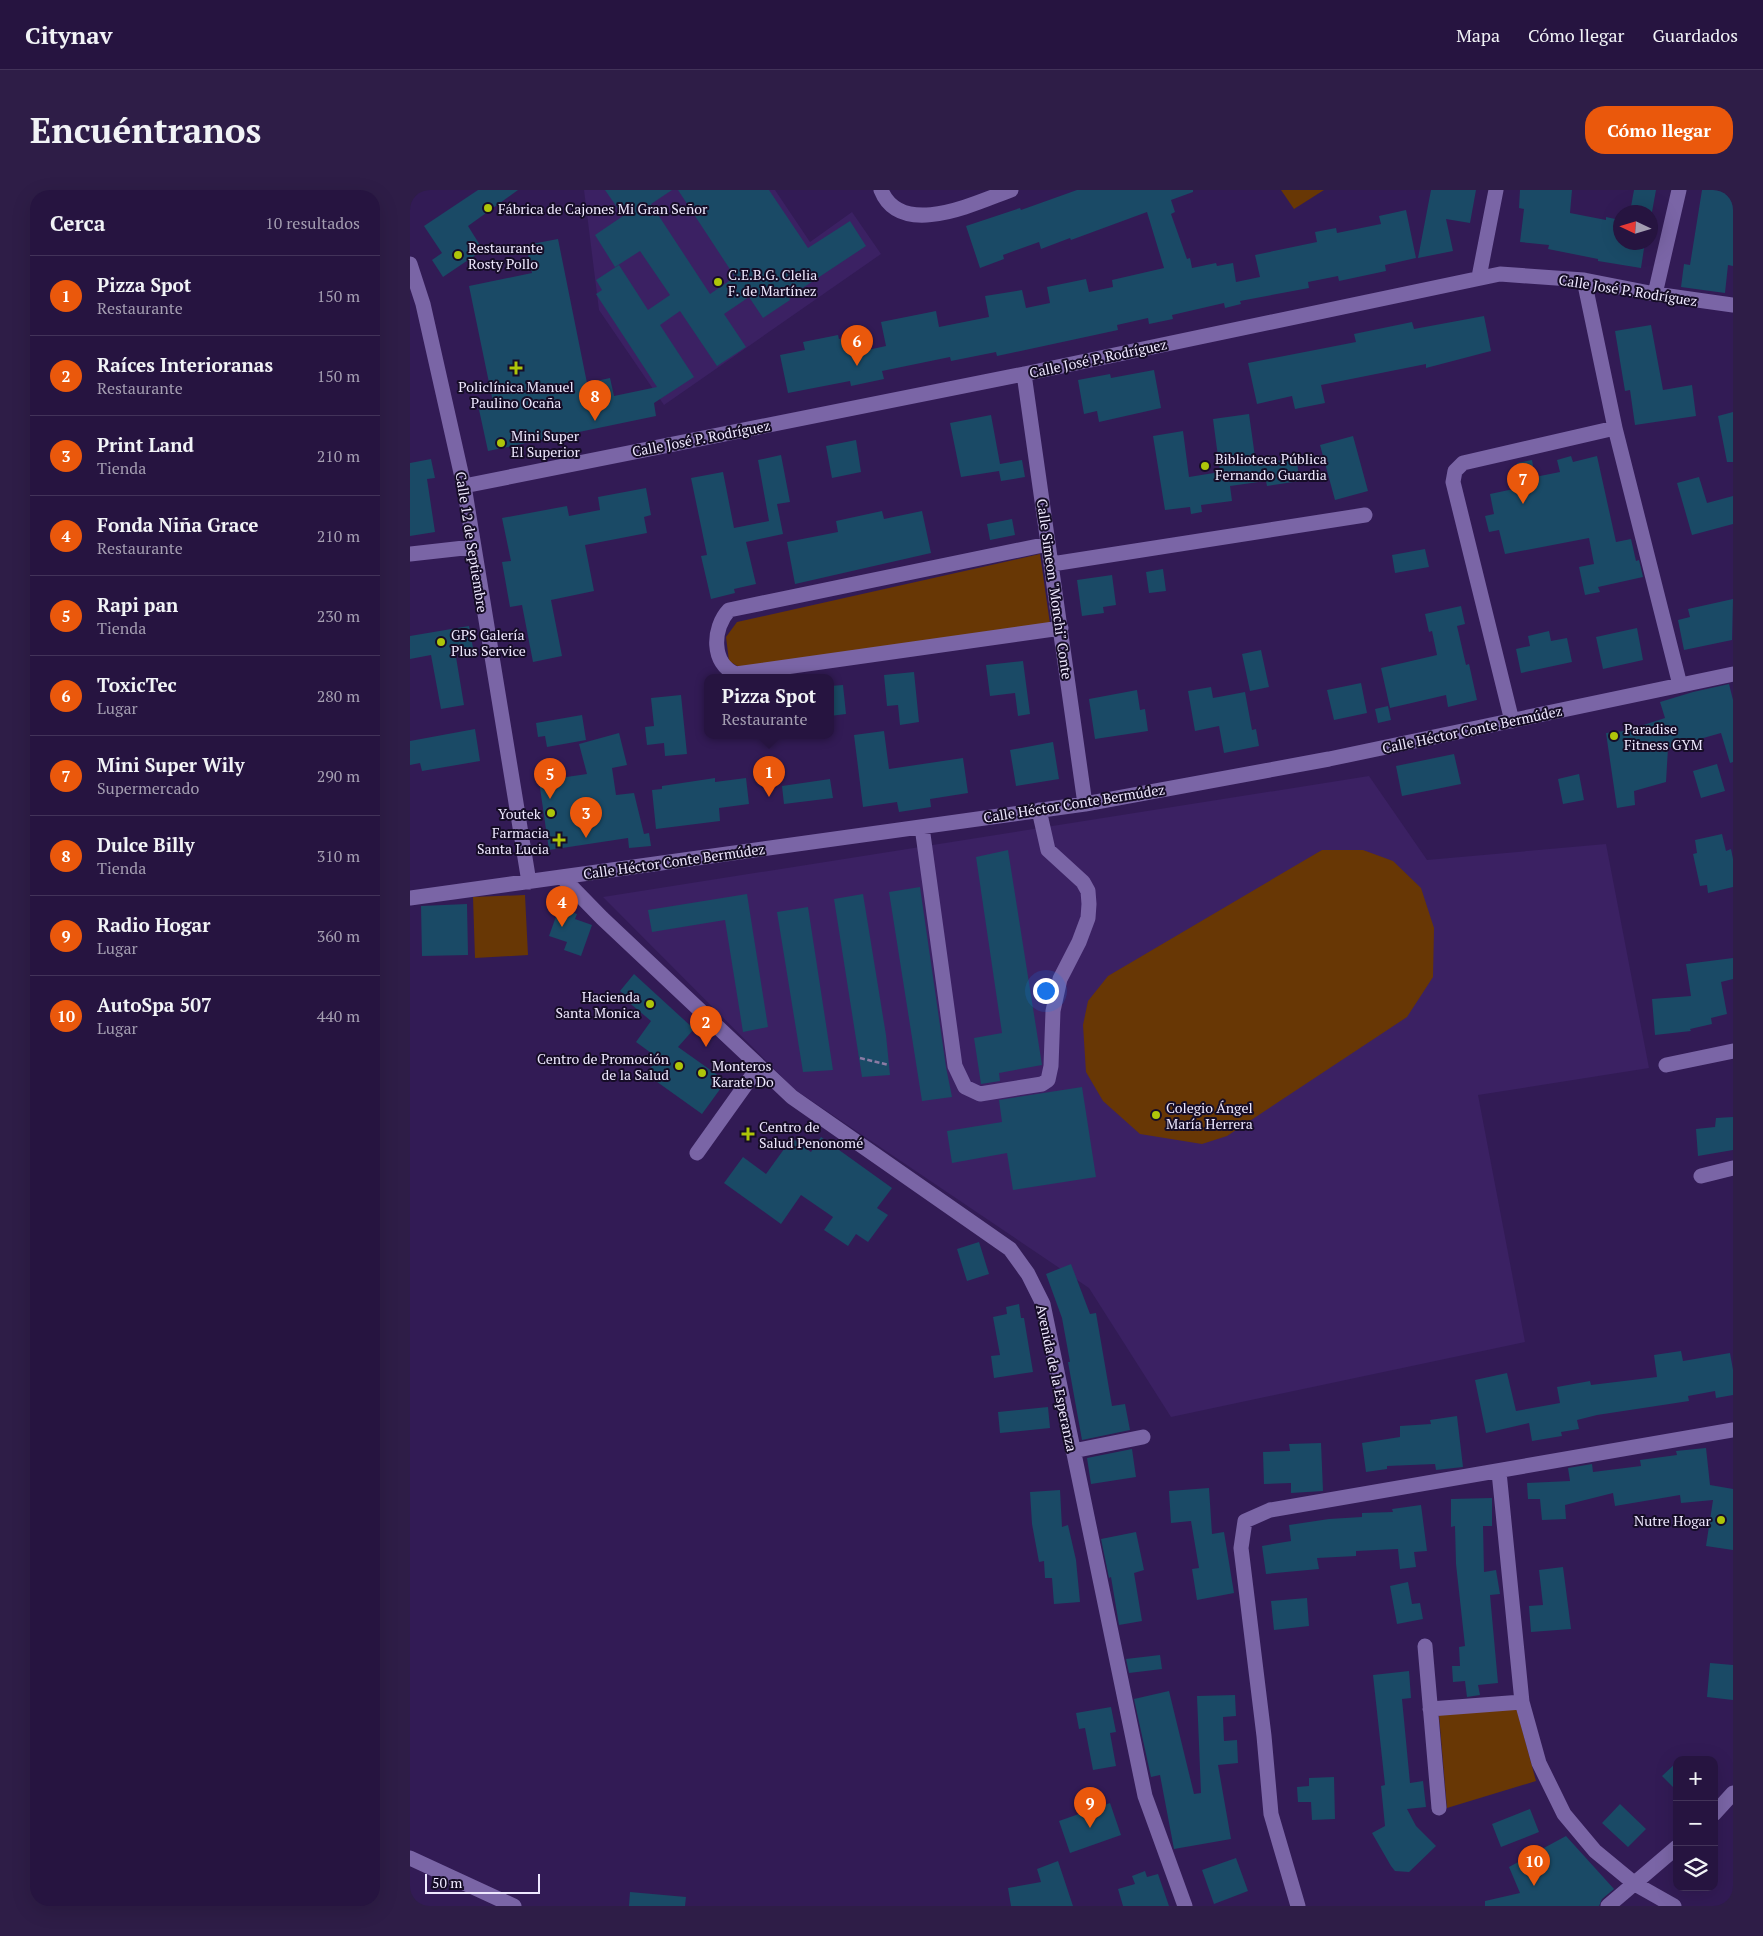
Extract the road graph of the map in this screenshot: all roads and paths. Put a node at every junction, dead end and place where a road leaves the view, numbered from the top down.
1 (881, 190) edge
2 (1012, 190) edge
3 (1496, 190) edge
4 (1679, 190) edge
5 (410, 264) edge
6 (1479, 277) junction
7 (1584, 280) junction
8 (1655, 294) junction
9 (1733, 306) edge
10 (1024, 374) junction
11 (1615, 428) junction
12 (464, 486) junction
13 (1365, 515) dead end
14 (1048, 544) junction
15 (473, 547) junction
16 (410, 554) edge
17 (1052, 564) junction
18 (1061, 628) junction
19 (1733, 674) edge
20 (1680, 685) junction
21 (1512, 721) junction
22 (1085, 804) junction
23 (1039, 810) junction
24 (922, 827) junction
25 (562, 877) junction
26 (529, 882) junction
27 (410, 898) edge
28 (1733, 1051) edge
29 (860, 1058) dead end
30 (890, 1065) dead end
31 (1666, 1065) dead end
32 (760, 1066) junction
33 (697, 1153) dead end
34 (1733, 1168) edge
35 (1700, 1176) dead end
36 (1733, 1430) edge
37 (1143, 1437) dead end
38 (1073, 1451) junction
39 (1498, 1472) junction
40 (1425, 1646) dead end
41 (1522, 1702) junction
42 (1430, 1709) junction
43 (1733, 1793) edge
44 (1439, 1808) dead end
45 (1718, 1810) edge
46 (1673, 1851) edge
47 (410, 1858) edge
48 (1635, 1884) junction
49 (514, 1906) edge
50 (1185, 1906) edge
51 (1298, 1906) edge
52 (1608, 1906) edge
53 (1674, 1906) edge

1 - 2 street
3 - 6 street
4 - 8 street
5 - 12 street, Calle 12 de Septiembre
6 - 7 street, Calle José P. Rodríguez
6 - 10 street, Calle José P. Rodríguez
7 - 8 street, Calle José P. Rodríguez
7 - 11 street
8 - 9 street, Calle José P. Rodríguez
10 - 12 street, Calle José P. Rodríguez
10 - 14 street, Calle Simeon "Monchi" Conte
11 - 20 street
11 - 21 street
12 - 15 street, Calle 12 de Septiembre
13 - 17 street
14 - 17 street, Calle Simeon "Monchi" Conte
14 - 18 street
15 - 16 street
15 - 26 street, Calle 12 de Septiembre
17 - 18 street, Calle Simeon "Monchi" Conte
18 - 22 street, Calle Simeon "Monchi" Conte
19 - 20 street, Calle Héctor Conte Bermúdez
20 - 21 street, Calle Héctor Conte Bermúdez
21 - 22 street, Calle Héctor Conte Bermúdez
22 - 23 street, Calle Héctor Conte Bermúdez
23 - 24 street, Calle Héctor Conte Bermúdez
23 - 24 street
24 - 25 street, Calle Héctor Conte Bermúdez
25 - 26 street, Calle Héctor Conte Bermúdez
25 - 32 street, Avenida de la Esperanza
26 - 27 street, Calle Héctor Conte Bermúdez
28 - 31 street
29 - 30 path
32 - 33 street
32 - 38 street, Avenida de la Esperanza
34 - 35 street
36 - 39 street
37 - 38 street
38 - 50 street, Avenida de la Esperanza
39 - 41 street
39 - 51 street
40 - 42 street
41 - 42 street
41 - 48 street
42 - 44 street
43 - 45 street
46 - 48 street
47 - 49 street
48 - 52 street
48 - 53 street

